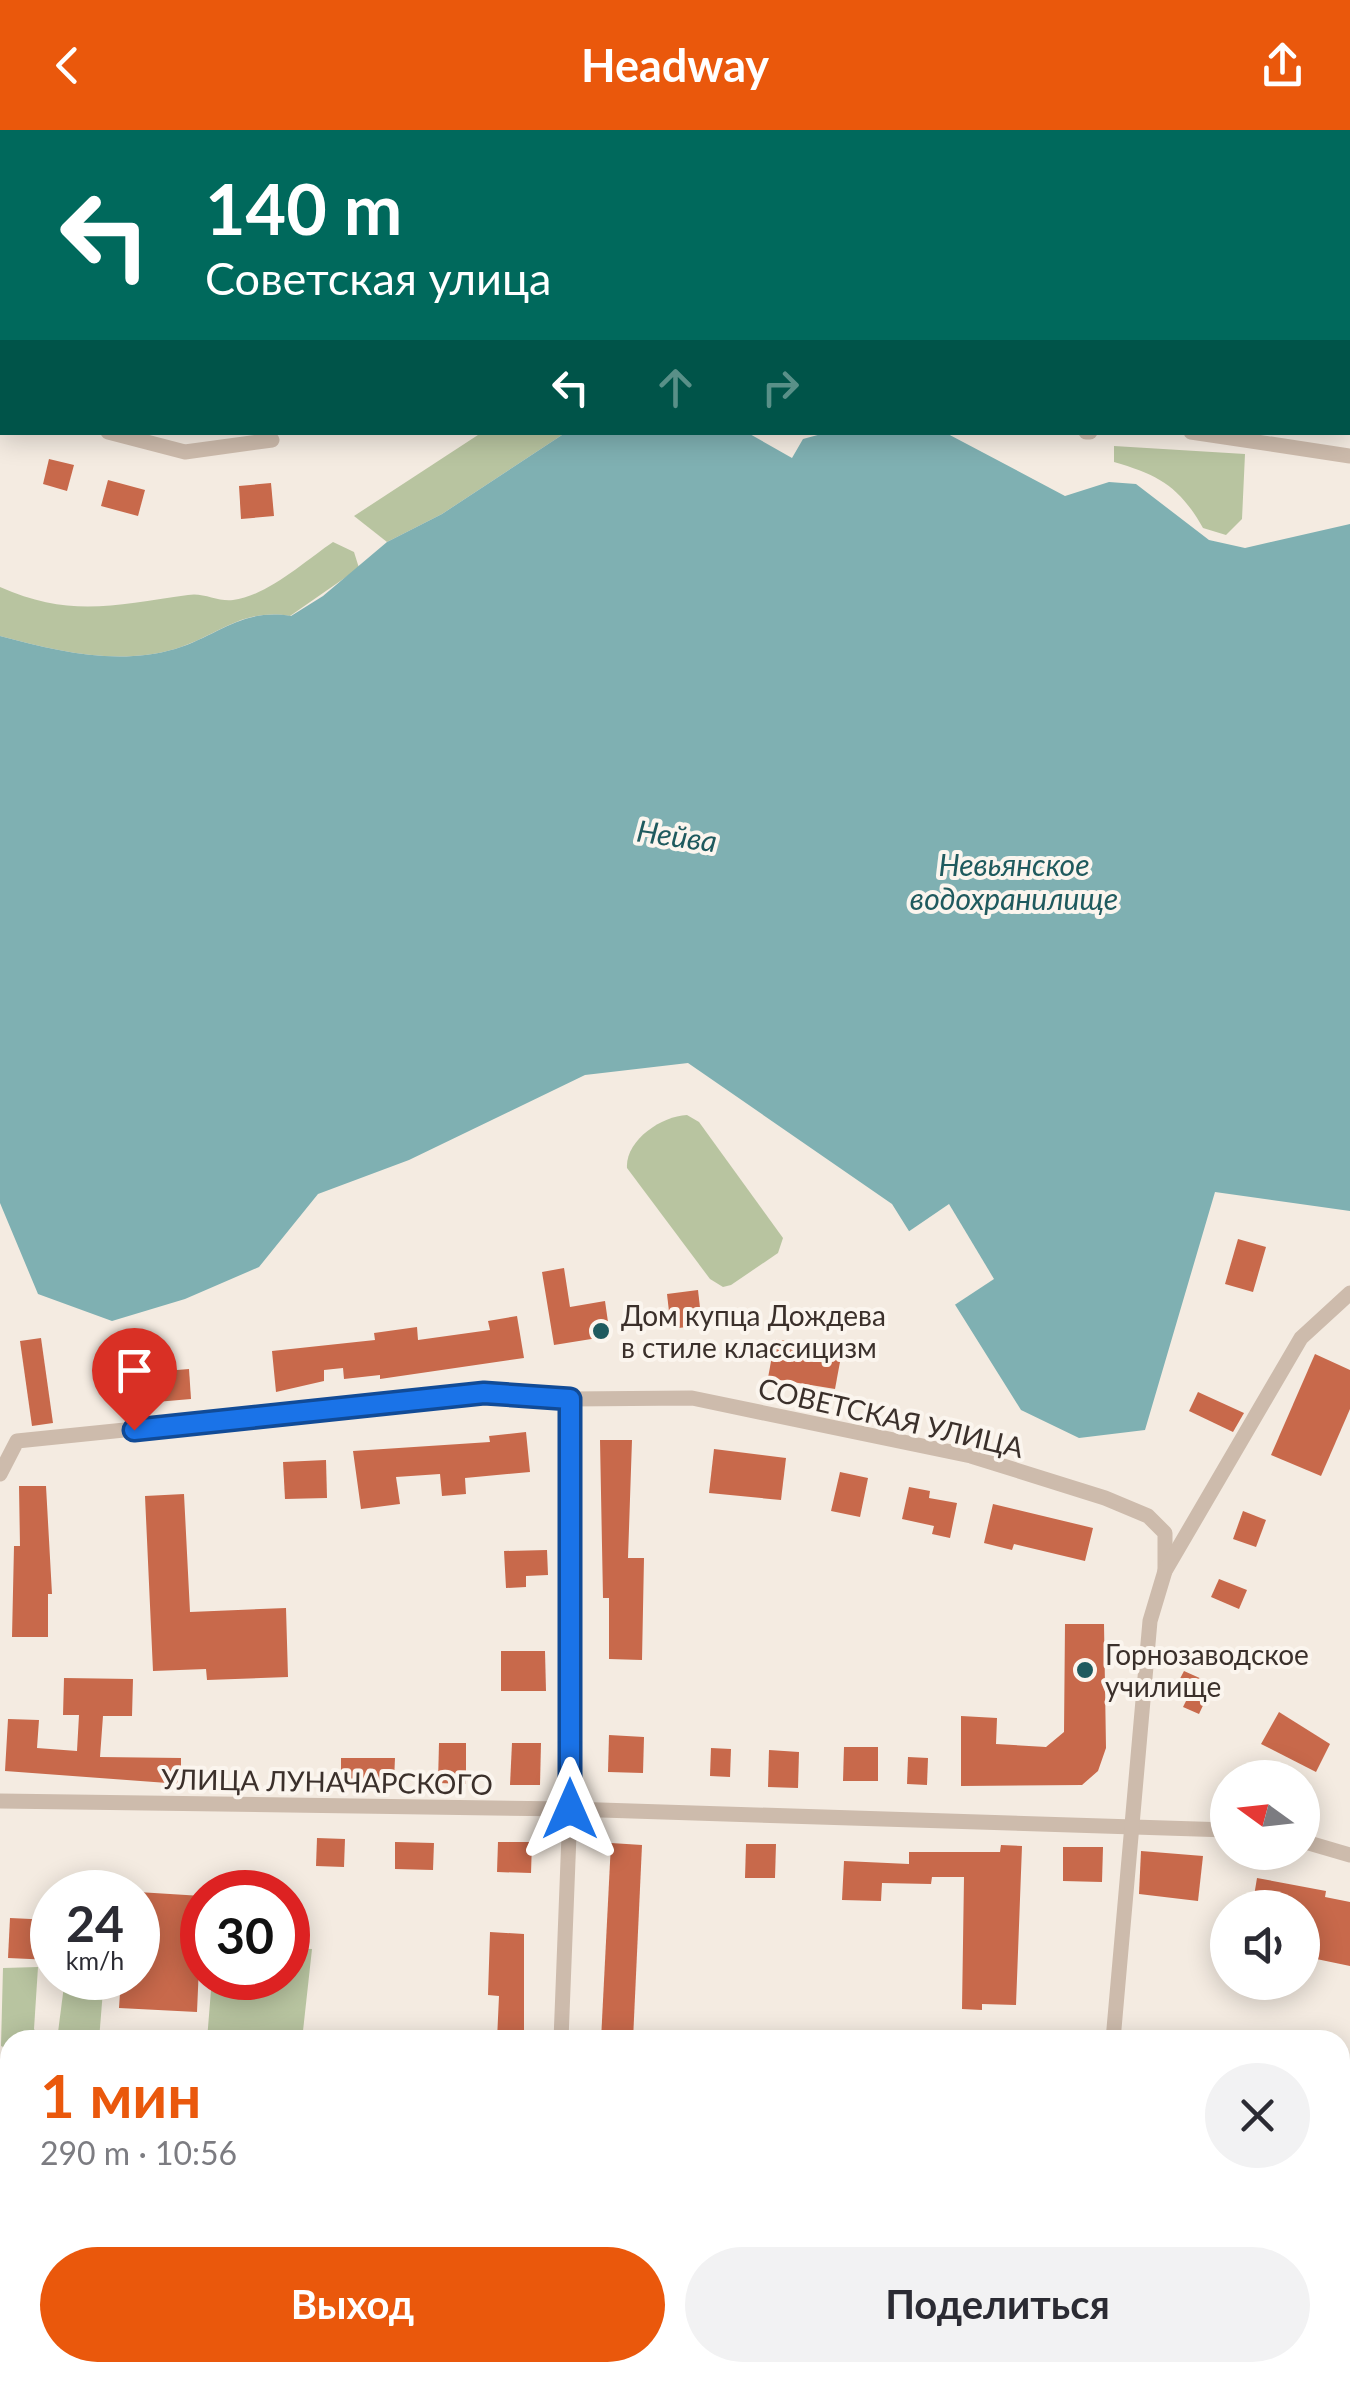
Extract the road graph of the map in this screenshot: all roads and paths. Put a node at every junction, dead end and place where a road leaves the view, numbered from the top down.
1 (120, 435) edge
2 (1211, 435) edge
3 (272, 440) dead end
4 (1350, 456) edge
5 (1350, 1293) edge
6 (570, 1399) junction
7 (0, 1474) edge
8 (1164, 1571) junction
9 (0, 1801) edge
10 (570, 1809) junction
11 (1134, 1824) junction
12 (1210, 1829) edge
13 (1320, 1846) edge
14 (1350, 1855) edge
15 (561, 2030) edge
16 (1114, 2030) edge

1 - 3 street
2 - 4 street
5 - 8 street
6 - 7 street, СОВЕТСКАЯ УЛИЦА
6 - 8 street, СОВЕТСКАЯ УЛИЦА
6 - 10 street
8 - 11 street
9 - 10 street, УЛИЦА ЛУНАЧАРСКОГО
10 - 11 street, УЛИЦА ЛУНАЧАРСКОГО
10 - 15 street
11 - 12 street, УЛИЦА ЛУНАЧАРСКОГО
11 - 16 street
13 - 14 street

